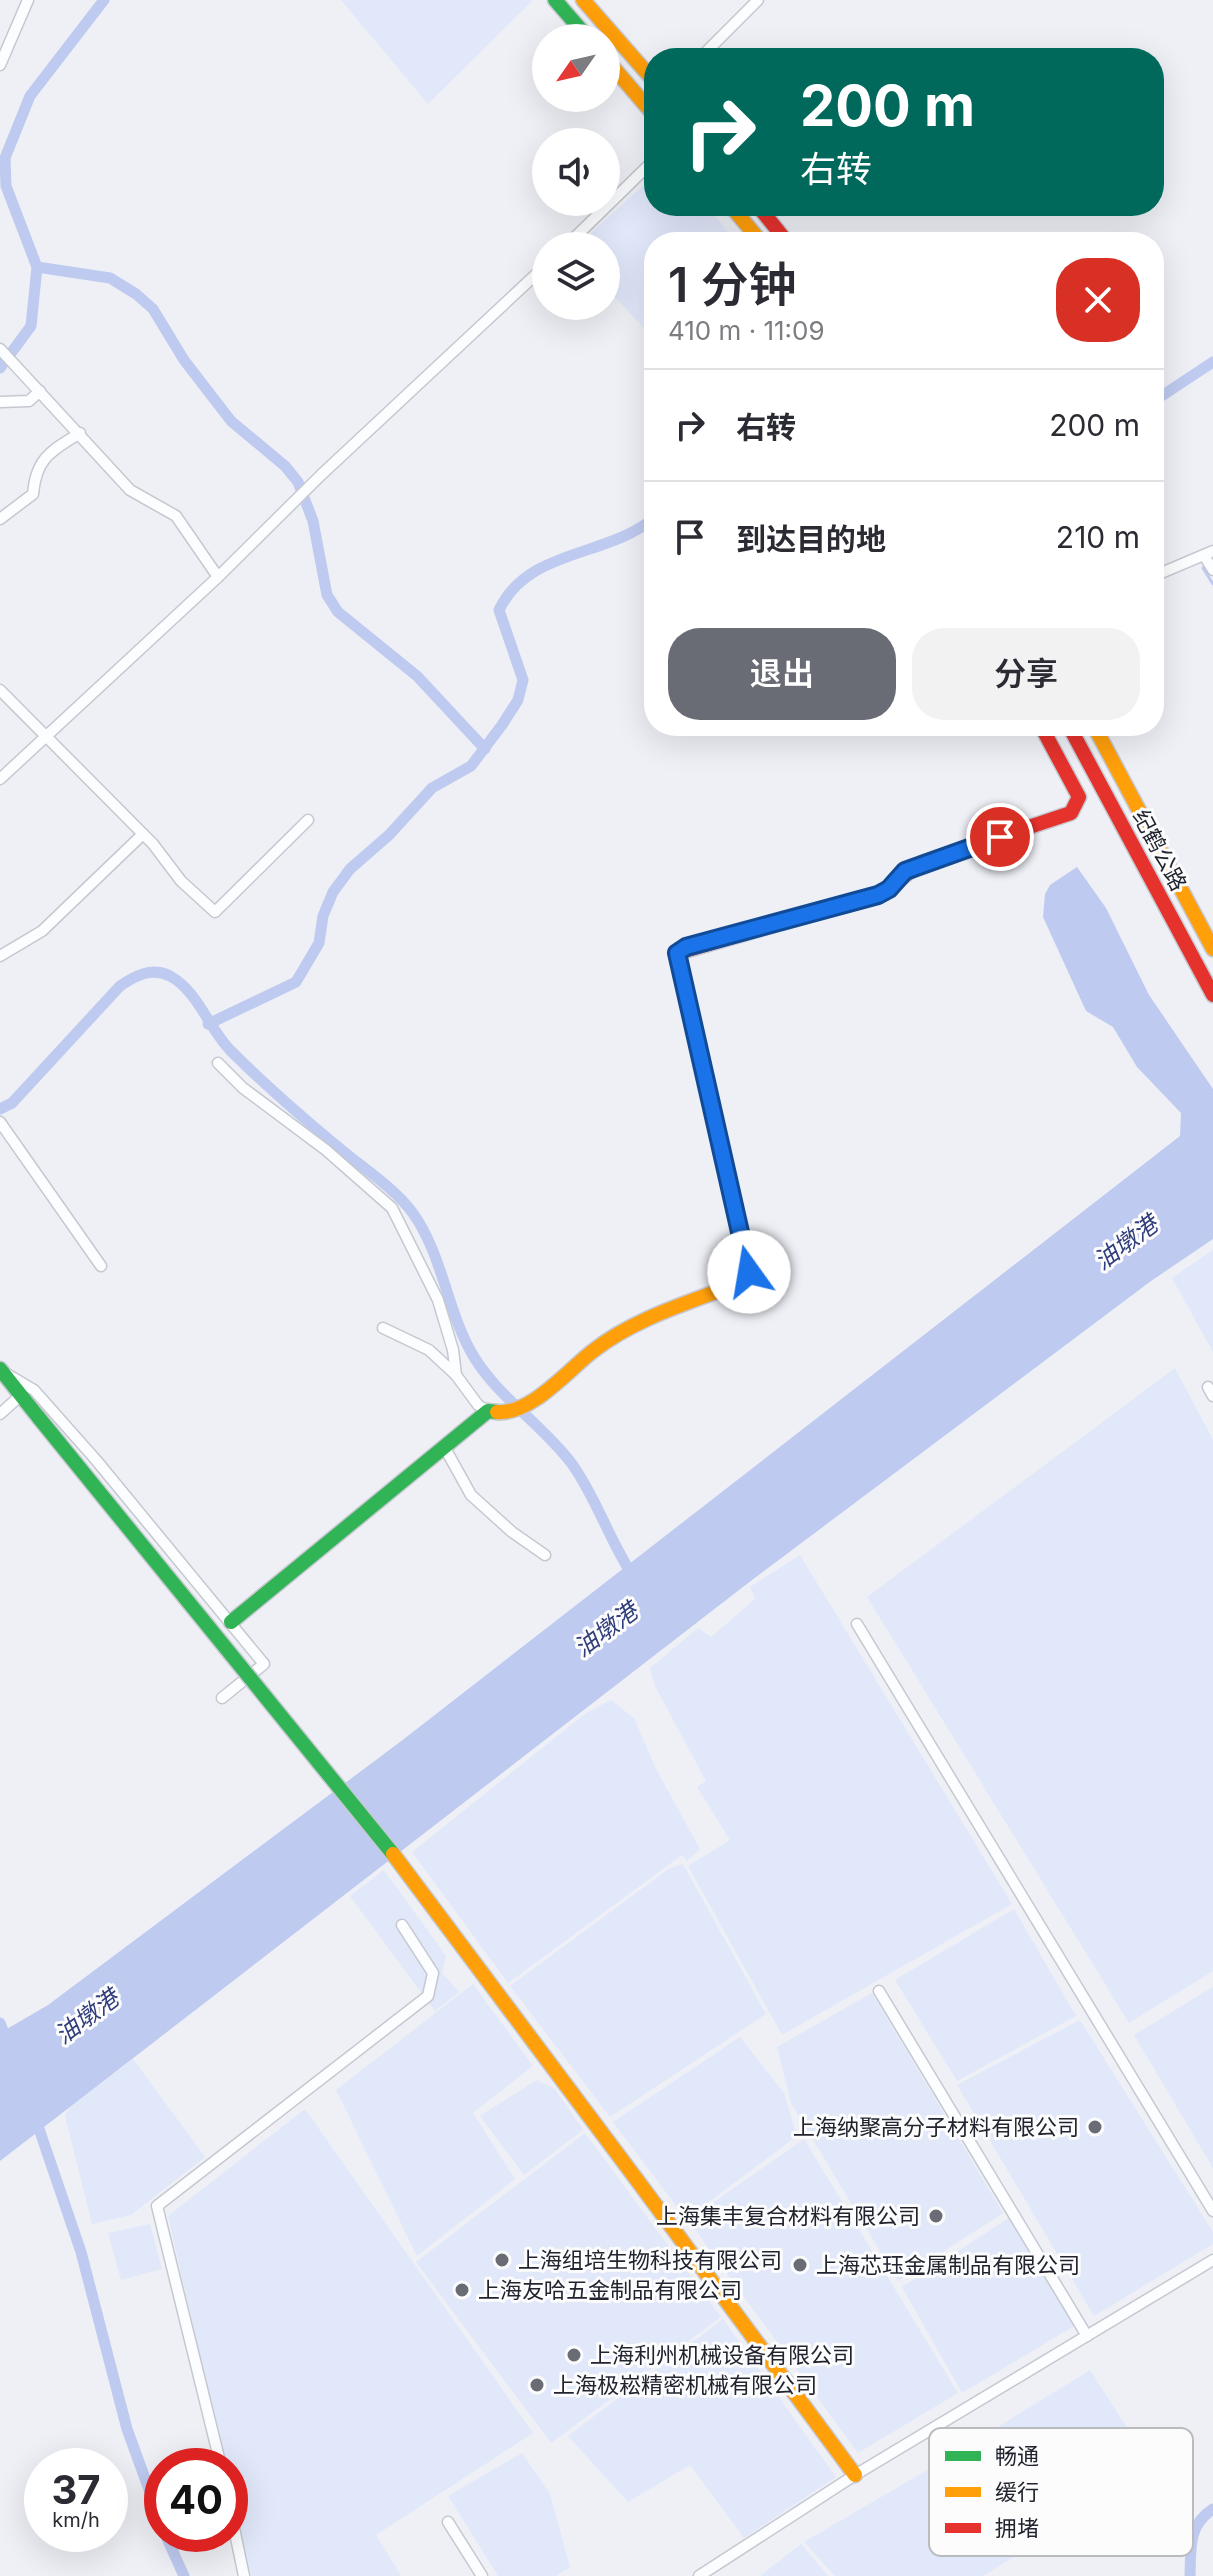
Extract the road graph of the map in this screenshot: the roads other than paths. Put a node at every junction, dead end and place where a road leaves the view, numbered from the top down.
1 (28, 0) edge
2 (555, 0) edge
3 (583, 0) edge
4 (758, 0) edge
5 (576, 24) edge
6 (710, 48) edge
7 (0, 65) edge
8 (644, 70) edge
9 (620, 74) edge
10 (644, 100) edge
11 (644, 170) edge
12 (739, 216) edge
13 (766, 216) edge
14 (580, 232) edge
15 (753, 232) edge
16 (779, 232) edge
17 (532, 278) edge
18 (0, 349) edge
19 (40, 391) junction
20 (0, 402) edge
21 (80, 433) junction
22 (0, 519) edge
23 (1209, 554) edge
24 (1213, 570) edge
25 (1164, 572) edge
26 (218, 577) junction
27 (0, 690) edge
28 (46, 736) junction
29 (1046, 736) edge
30 (1074, 736) edge
31 (1100, 736) edge
32 (0, 779) edge
33 (308, 820) dead end
34 (143, 834) junction
35 (1213, 949) edge
36 (0, 956) edge
37 (1213, 995) edge
38 (218, 1063) dead end
39 (0, 1122) edge
40 (101, 1266) dead end
41 (383, 1328) dead end
42 (0, 1369) edge
43 (456, 1375) junction
44 (20, 1396) junction
45 (488, 1411) junction
46 (0, 1414) edge
47 (450, 1444) junction
48 (545, 1555) dead end
49 (231, 1622) junction
50 (857, 1624) dead end
51 (222, 1698) dead end
52 (402, 1925) dead end
53 (879, 1991) dead end
54 (1213, 2211) edge
55 (1213, 2260) edge
56 (1087, 2336) junction
57 (933, 2428) edge
58 (929, 2431) edge
59 (217, 2448) edge
60 (855, 2475) junction
61 (448, 2522) dead end
62 (239, 2552) edge
63 (244, 2576) edge
64 (482, 2576) edge
65 (699, 2576) edge

1 - 7 street
2 - 5 street
3 - 8 street
4 - 6 street
9 - 10 street
11 - 14 street
12 - 15 street
13 - 16 street
17 - 26 street
18 - 19 street
19 - 20 street
19 - 21 street
21 - 22 street
21 - 26 street
23 - 24 street
23 - 25 street
26 - 28 street
27 - 28 street
28 - 32 street
28 - 34 street
29 - 45 street
30 - 37 street, 纪鹤公路
31 - 35 street, 纪鹤公路
33 - 34 street
34 - 36 street
38 - 43 street
39 - 40 street
41 - 43 street
42 - 44 street
42 - 49 street
43 - 45 street
44 - 46 street
44 - 60 street, bridge
45 - 47 street
47 - 48 street
47 - 49 street
49 - 51 street
50 - 54 street
52 - 59 street
53 - 56 street
55 - 56 street
56 - 57 street
58 - 60 street
60 - 65 street
61 - 64 street
62 - 63 street

